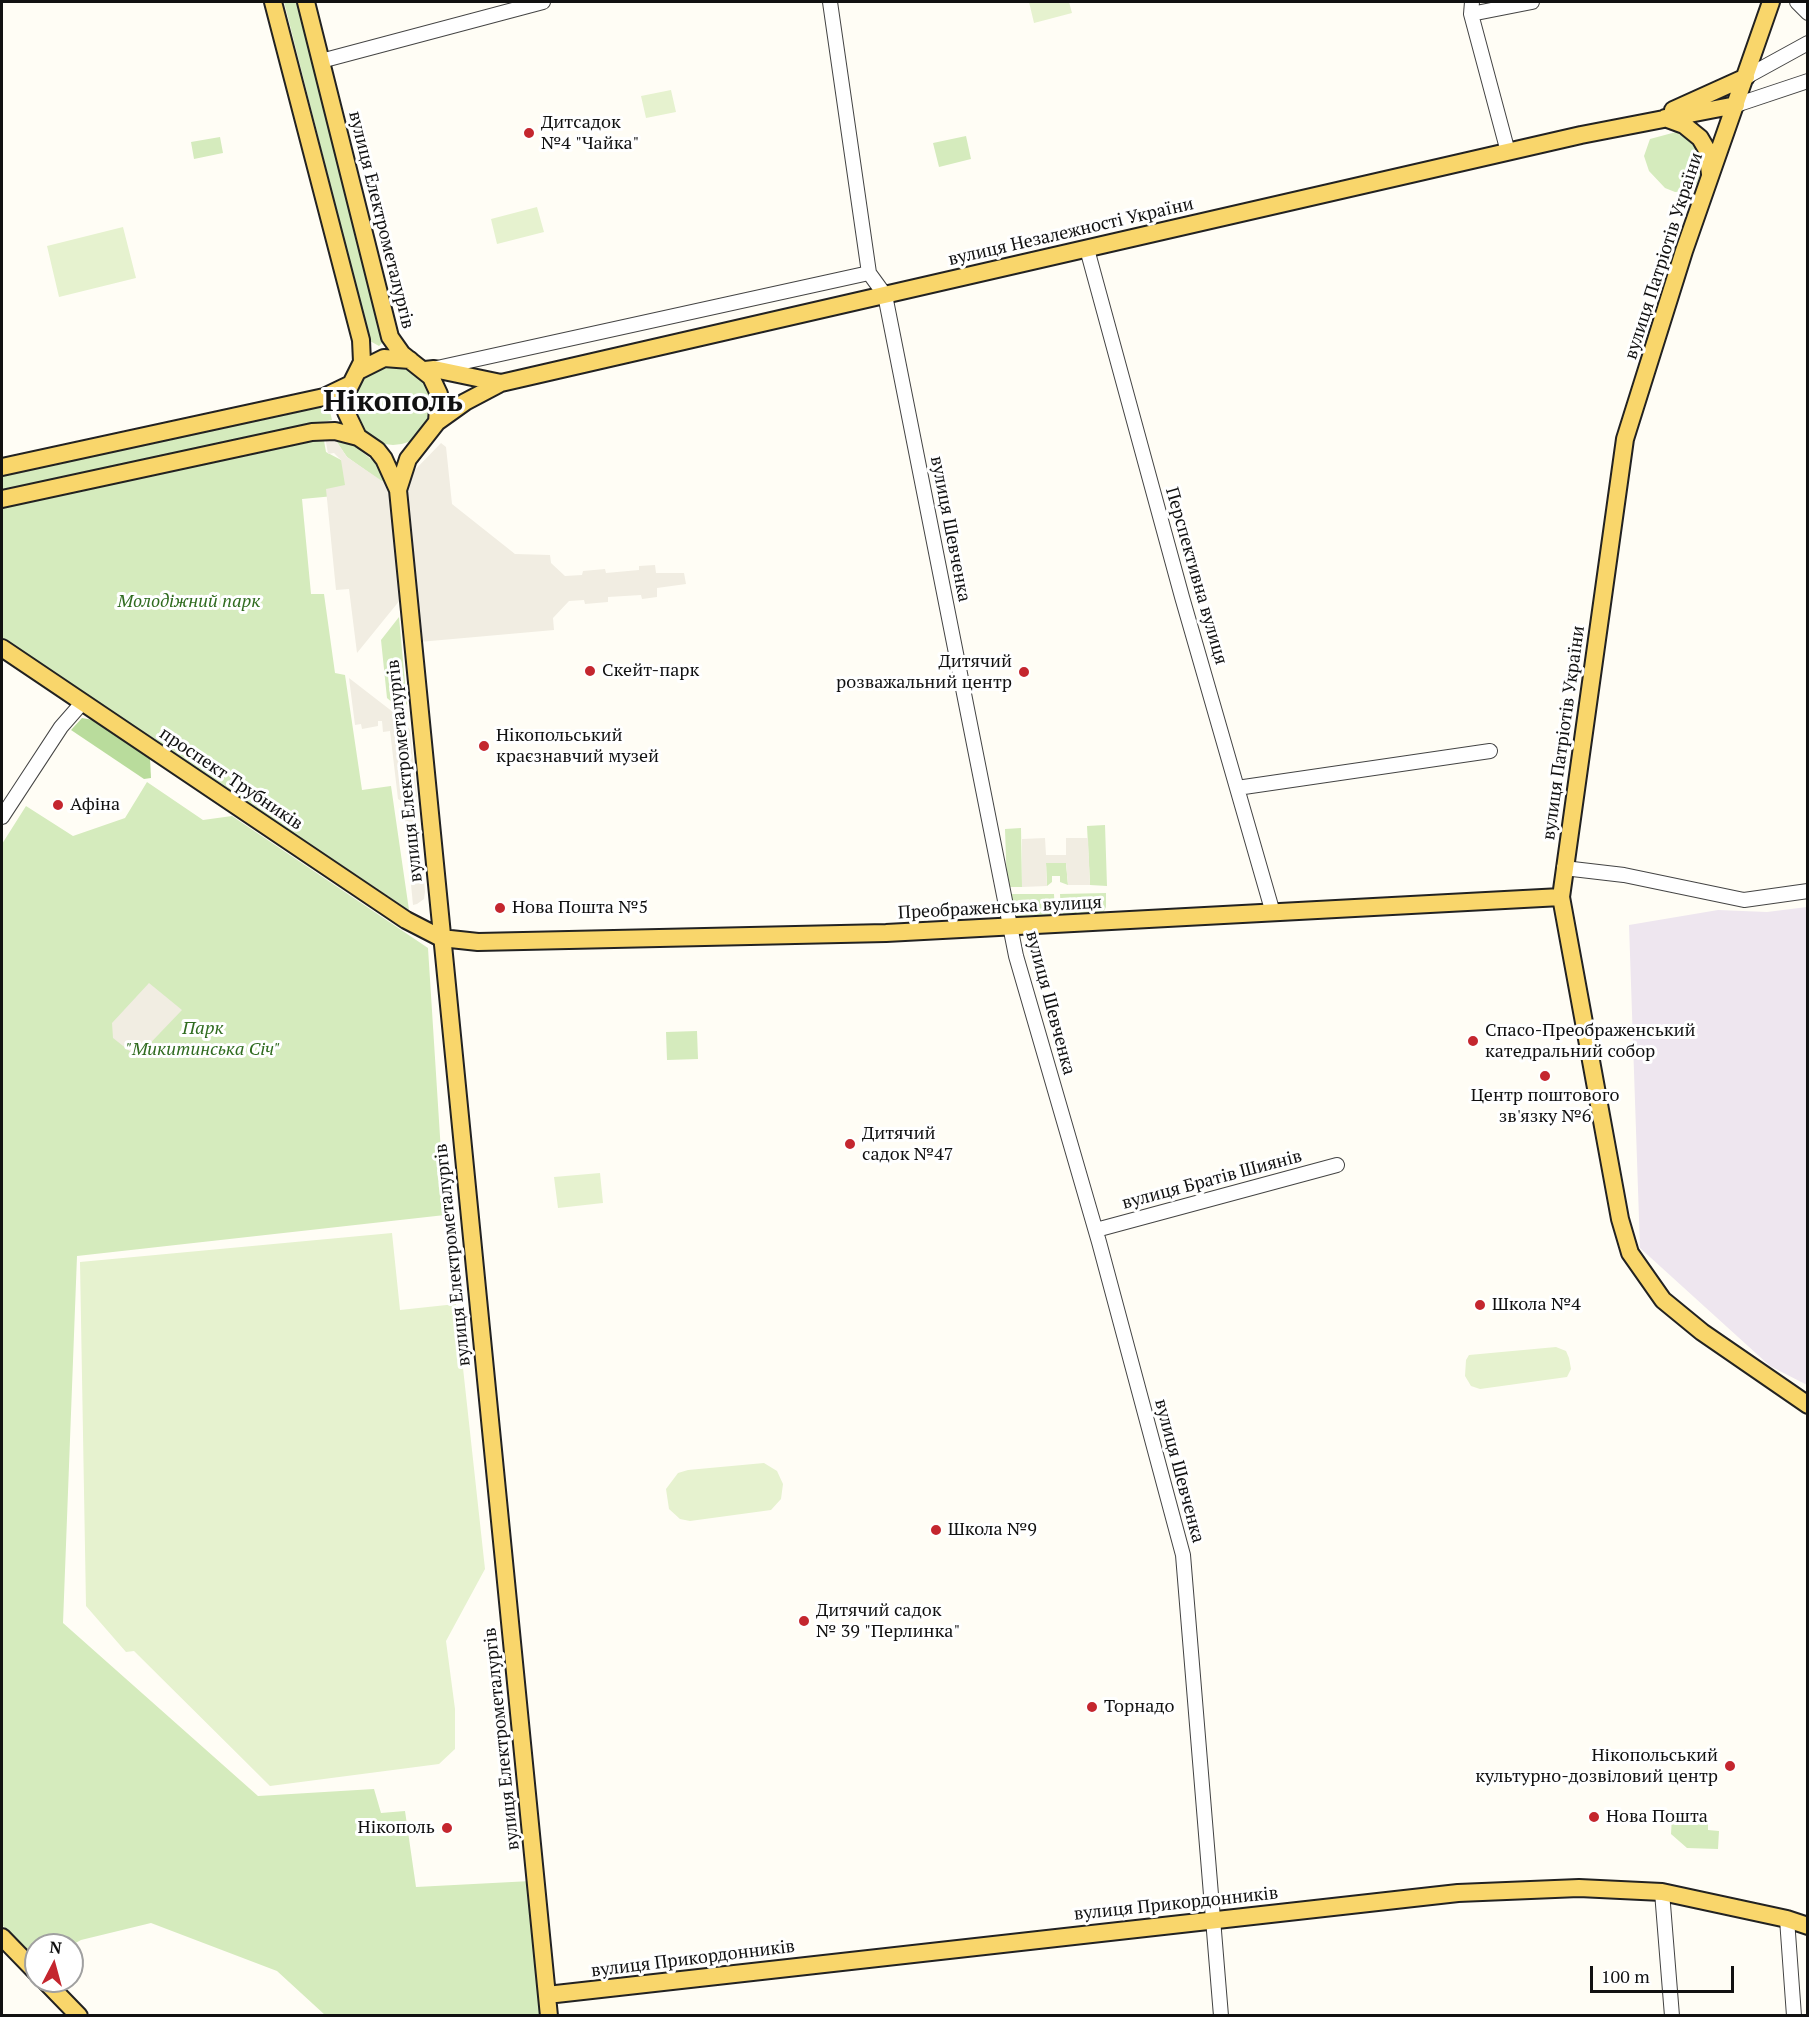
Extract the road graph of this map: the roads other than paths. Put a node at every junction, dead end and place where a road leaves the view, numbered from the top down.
1 (273, 2) edge
2 (306, 2) edge
3 (543, 2) edge
4 (830, 2) edge
5 (1532, 2) edge
6 (1772, 2) edge
7 (1797, 2) edge
8 (1471, 8) edge
9 (1808, 13) edge
10 (1808, 43) edge
11 (321, 61) junction
12 (1746, 77) junction
13 (1808, 81) edge
14 (1736, 105) junction
15 (1657, 119) junction
16 (1508, 152) junction
17 (1710, 177) junction
18 (1087, 249) junction
19 (869, 273) junction
20 (885, 295) junction
21 (410, 360) junction
22 (429, 369) junction
23 (360, 370) junction
24 (501, 383) junction
25 (350, 385) junction
26 (437, 423) junction
27 (358, 437) junction
28 (417, 446) junction
29 (377, 450) junction
30 (2, 467) edge
31 (398, 490) junction
32 (2, 499) edge
33 (2, 648) edge
34 (82, 703) junction
35 (1490, 751) dead end
36 (1237, 788) junction
37 (2, 817) edge
38 (1564, 868) junction
39 (1808, 891) edge
40 (1561, 897) junction
41 (1274, 913) junction
42 (1010, 927) junction
43 (441, 938) junction
44 (1337, 1165) dead end
45 (1096, 1230) junction
46 (1808, 1405) edge
47 (1662, 1892) junction
48 (1214, 1919) junction
49 (1787, 1919) junction
50 (1808, 1926) edge
51 (2, 1937) edge
52 (24, 1960) edge
53 (57, 1993) edge
54 (547, 1995) junction
55 (79, 2016) edge
56 (549, 2016) edge
57 (1221, 2016) edge
58 (1672, 2016) edge
59 (1794, 2016) edge

1 - 23 main road
2 - 11 main road, вулиця Електрометалургів
3 - 11 street
4 - 19 street, вулиця Шевченка
5 - 8 street
6 - 12 main road, вулиця Патріотів України
7 - 9 street
8 - 16 street
10 - 12 street, вулиця Незалежності України
11 - 21 main road, вулиця Електрометалургів
12 - 14 main road, вулиця Патріотів України
12 - 15 main road, вулиця Незалежності України
13 - 14 street, вулиця Незалежності України
14 - 15 main road, вулиця Незалежності України
14 - 17 main road, вулиця Патріотів України
15 - 16 main road, вулиця Незалежності України
15 - 17 main road
16 - 18 main road, вулиця Незалежності України
17 - 38 main road, вулиця Патріотів України
18 - 20 main road, вулиця Незалежності України
18 - 36 street, Перспективна вулиця
19 - 20 street, вулиця Шевченка
19 - 22 street
20 - 24 main road, вулиця Незалежності України
20 - 42 street, вулиця Шевченка
21 - 22 main road, вулиця Електрометалургів
21 - 23 main road
22 - 24 main road
22 - 26 main road, вулиця Електрометалургів
23 - 25 main road
24 - 26 main road
25 - 27 main road
25 - 30 main road
26 - 28 main road, вулиця Електрометалургів
27 - 29 main road, вулиця Електрометалургів
27 - 32 main road
28 - 29 main road
28 - 31 main road, вулиця Електрометалургів
29 - 31 main road, вулиця Електрометалургів
31 - 43 main road, вулиця Електрометалургів
33 - 34 main road, проспект Трубників
34 - 37 street
34 - 43 main road, проспект Трубників
35 - 36 street
36 - 41 street, Перспективна вулиця
38 - 39 street
38 - 40 main road, вулиця Патріотів України
40 - 41 main road, Преображенська вулиця
40 - 46 main road, вулиця Патріотів України
41 - 42 main road, Преображенська вулиця
42 - 43 main road, Преображенська вулиця
42 - 45 street, вулиця Шевченка
43 - 54 main road, вулиця Електрометалургів
44 - 45 street, вулиця Братів Шиянів
45 - 48 street, вулиця Шевченка
47 - 48 main road, вулиця Прикордонників
47 - 49 main road, вулиця Прикордонників
47 - 58 street
48 - 54 main road, вулиця Прикордонників
48 - 57 street, вулиця Шевченка
49 - 50 main road, вулиця Прикордонників
49 - 59 street
51 - 52 main road
53 - 55 main road
54 - 56 main road, вулиця Електрометалургів

